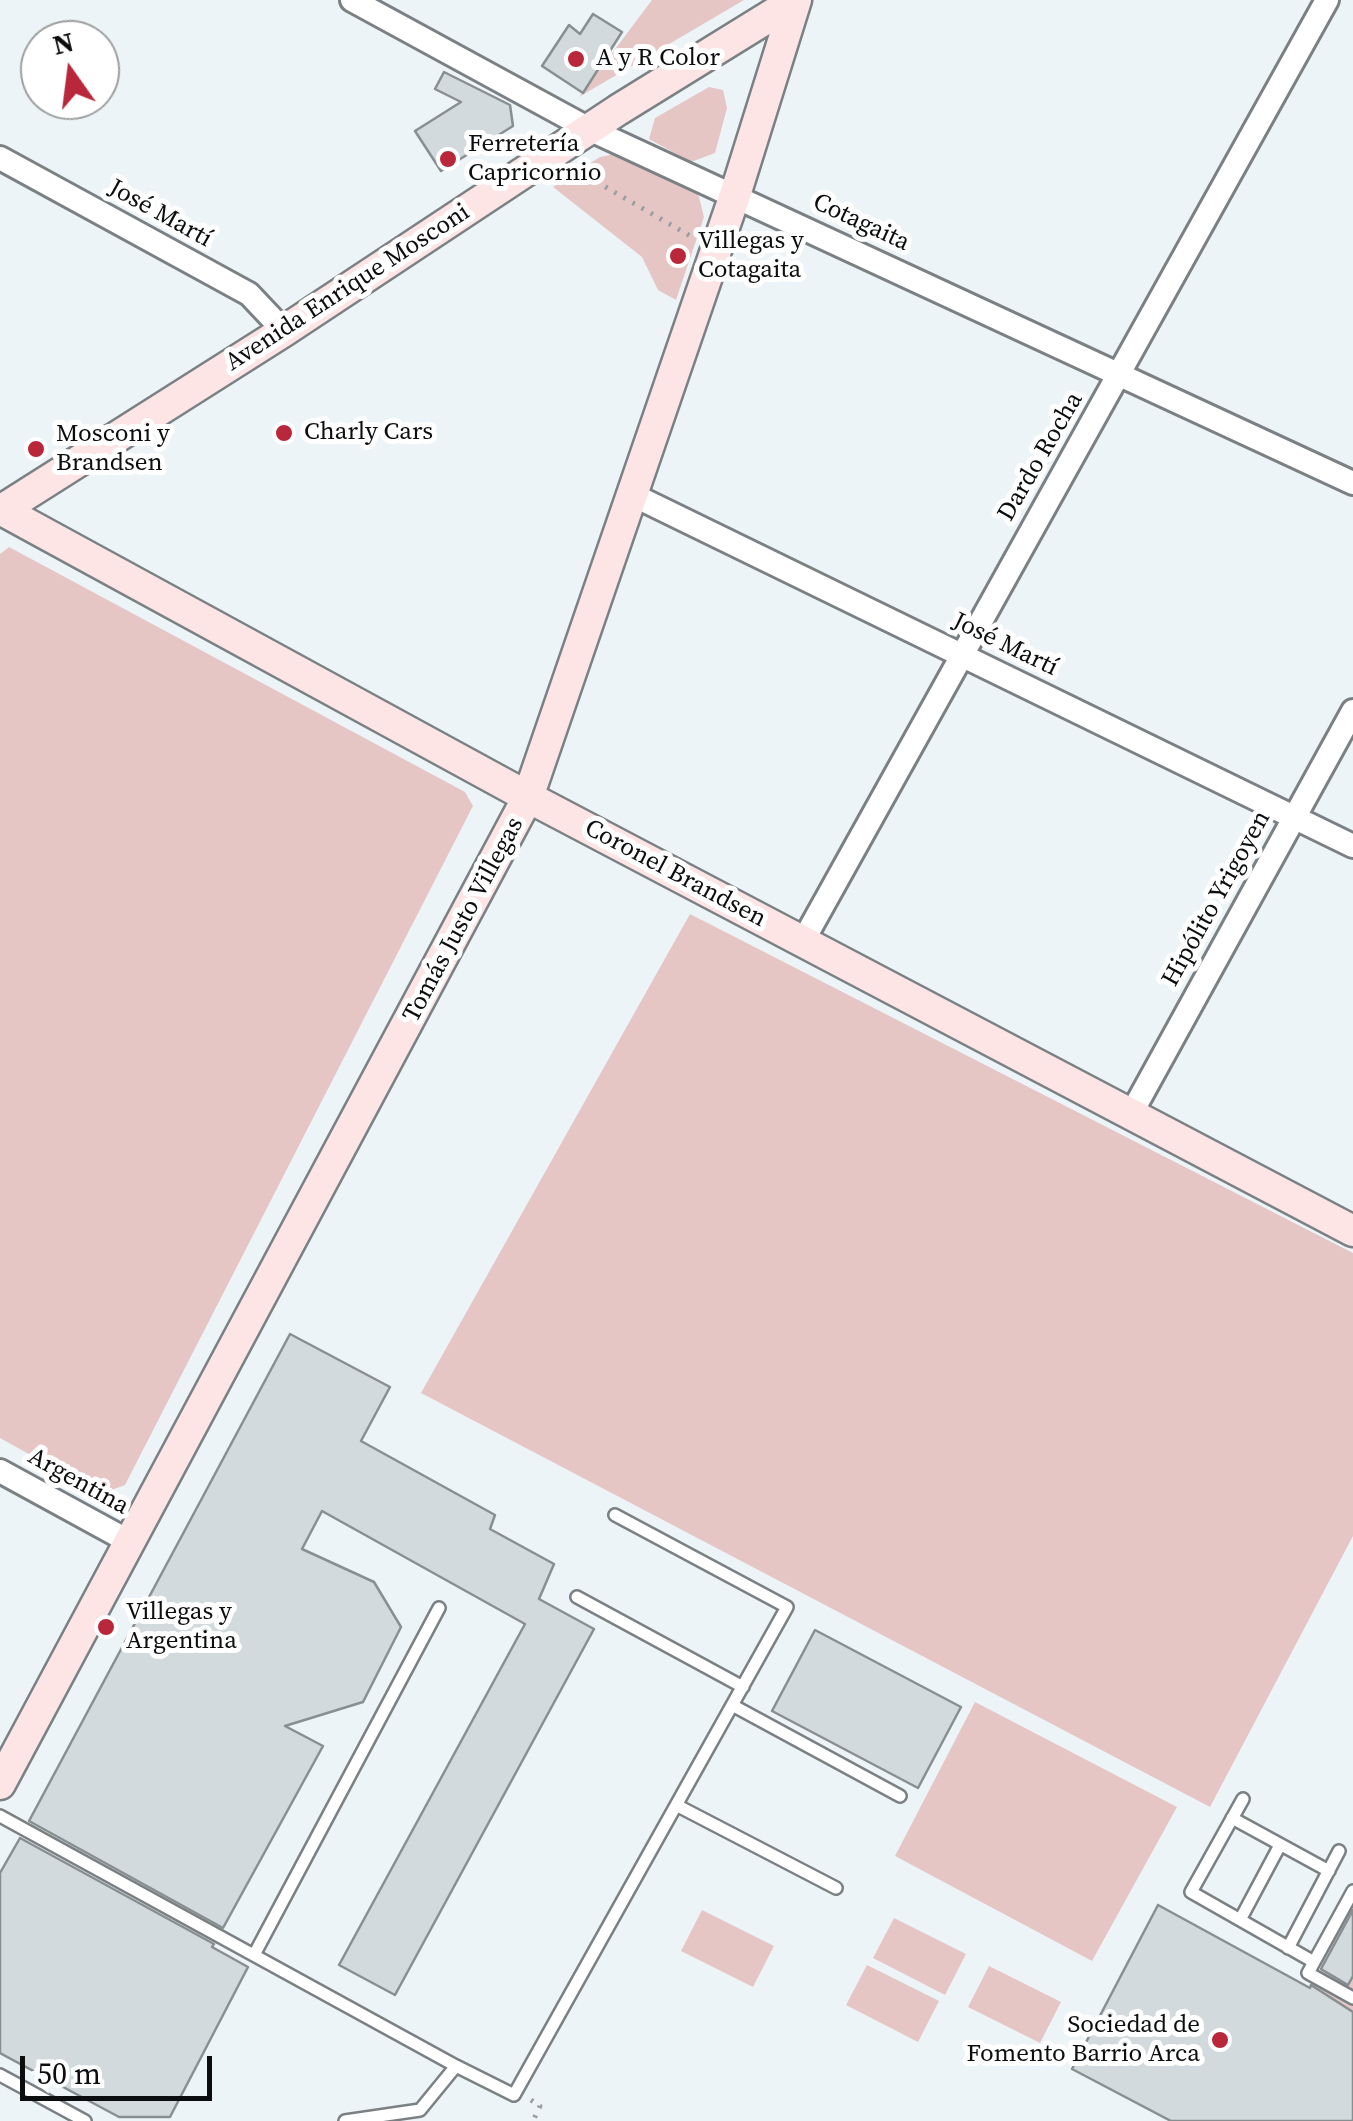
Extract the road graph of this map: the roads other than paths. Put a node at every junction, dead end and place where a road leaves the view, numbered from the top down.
1 (352, 0) edge
2 (796, 0) edge
3 (1327, 0) edge
4 (589, 129) junction
5 (0, 158) edge
6 (736, 196) junction
7 (284, 331) junction
8 (1120, 374) junction
9 (1353, 483) edge
10 (633, 495) junction
11 (0, 510) edge
12 (960, 654) junction
13 (1353, 711) edge
14 (528, 797) junction
15 (1294, 816) junction
16 (1353, 846) edge
17 (803, 941) junction
18 (1132, 1114) junction
19 (1353, 1232) edge
20 (0, 1471) edge
21 (616, 1515) dead end
22 (130, 1542) junction
23 (578, 1597) dead end
24 (439, 1608) dead end
25 (743, 1686) junction
26 (732, 1706) junction
27 (1, 1780) edge
28 (900, 1796) dead end
29 (1243, 1799) dead end
30 (678, 1806) junction
31 (0, 1816) edge
32 (1232, 1818) junction
33 (1280, 1845) junction
34 (1339, 1851) dead end
35 (1329, 1871) junction
36 (836, 1888) dead end
37 (1353, 1891) edge
38 (1240, 1920) junction
39 (1288, 1948) junction
40 (254, 1955) junction
41 (1314, 1962) junction
42 (1353, 1998) edge
43 (456, 2066) junction
44 (0, 2075) edge
45 (85, 2121) edge
46 (344, 2121) edge

1 - 4 street, Cotagaita
2 - 4 street, Avenida Enrique Mosconi
2 - 6 street, Tomás Justo Villegas
3 - 8 street, Dardo Rocha
4 - 6 street, Cotagaita
4 - 7 street, Avenida Enrique Mosconi
5 - 7 street, José Martí
6 - 8 street, Cotagaita
6 - 10 street, Tomás Justo Villegas
7 - 11 street, Avenida Enrique Mosconi
8 - 9 street, Cotagaita
8 - 12 street, Dardo Rocha
10 - 12 street, José Martí
10 - 14 street, Tomás Justo Villegas
11 - 14 street, Coronel Brandsen
12 - 15 street, José Martí
12 - 17 street, Dardo Rocha
13 - 15 street, Hipólito Yrigoyen
14 - 17 street, Coronel Brandsen
14 - 22 street, Tomás Justo Villegas
15 - 16 street, José Martí
15 - 18 street, Hipólito Yrigoyen
17 - 18 street, Coronel Brandsen
18 - 19 street, Coronel Brandsen
20 - 22 street, Argentina
21 - 25 lane
22 - 27 street, Tomás Justo Villegas
23 - 25 lane
24 - 40 lane
25 - 26 lane
26 - 28 lane
26 - 30 lane
29 - 32 lane
30 - 36 lane
30 - 43 lane
31 - 40 lane
32 - 33 lane
32 - 38 lane
33 - 35 lane
33 - 38 lane
34 - 35 lane
35 - 39 lane
37 - 41 lane
38 - 39 lane
39 - 41 lane
40 - 43 lane
41 - 42 lane
43 - 46 lane
44 - 45 lane

